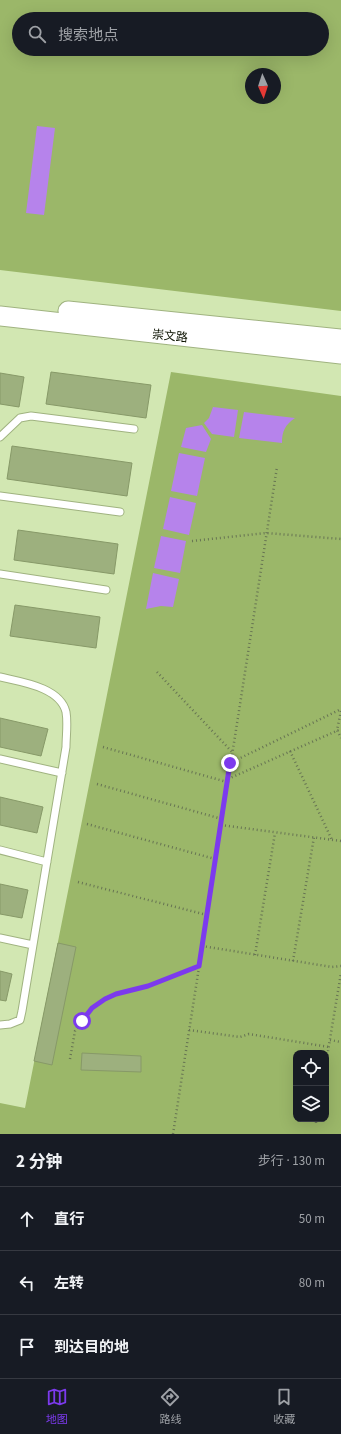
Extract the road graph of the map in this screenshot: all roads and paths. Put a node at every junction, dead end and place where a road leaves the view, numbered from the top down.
1 (0, 304) edge
2 (0, 316) edge
3 (341, 339) edge
4 (341, 354) edge
5 (134, 429) dead end
6 (0, 437) edge
7 (277, 467) dead end
8 (0, 496) edge
9 (120, 512) dead end
10 (266, 533) junction
11 (341, 539) edge
12 (192, 541) dead end
13 (0, 574) edge
14 (106, 590) dead end
15 (157, 672) dead end
16 (0, 678) edge
17 (341, 710) edge
18 (341, 728) edge
19 (337, 730) junction
20 (341, 738) edge
21 (103, 747) dead end
22 (290, 751) junction
23 (232, 753) junction
24 (0, 759) edge
25 (230, 763) junction
26 (62, 773) junction
27 (228, 781) junction
28 (97, 784) dead end
29 (222, 819) junction
30 (88, 824) dead end
31 (221, 825) junction
32 (275, 832) junction
33 (314, 838) junction
34 (333, 840) junction
35 (341, 841) edge
36 (0, 850) edge
37 (215, 859) junction
38 (47, 862) junction
39 (78, 882) dead end
40 (207, 915) junction
41 (0, 938) edge
42 (33, 945) junction
43 (202, 946) junction
44 (255, 955) junction
45 (293, 961) junction
46 (199, 966) junction
47 (341, 966) edge
48 (341, 973) edge
49 (0, 1025) edge
50 (189, 1030) junction
51 (330, 1040) junction
52 (341, 1042) edge
53 (329, 1047) junction
54 (328, 1050) edge
55 (70, 1059) dead end
56 (172, 1134) edge

1 - 3 street, 崇文路
2 - 4 street, 崇文路
5 - 6 lane
7 - 10 path
8 - 9 lane
10 - 11 path
10 - 12 path
10 - 23 path
13 - 14 lane
15 - 23 path
16 - 26 lane
17 - 19 path
17 - 25 path
18 - 19 path
19 - 20 path
19 - 22 path
21 - 27 path
22 - 27 path
22 - 34 path
23 - 25 path
24 - 26 lane
25 - 27 path
26 - 38 lane
27 - 29 path
28 - 29 path
29 - 31 path
30 - 37 path
31 - 32 path
31 - 37 path
32 - 33 path
32 - 44 path
33 - 34 path
33 - 45 path
34 - 35 path
36 - 38 lane
37 - 40 path
38 - 42 lane
39 - 40 path
40 - 43 path
41 - 42 lane
42 - 49 lane
43 - 44 path
43 - 46 path
44 - 45 path
45 - 47 path
46 - 50 path
46 - 55 path
48 - 51 path
50 - 53 path
50 - 56 path
51 - 52 path
51 - 53 path
53 - 54 path

